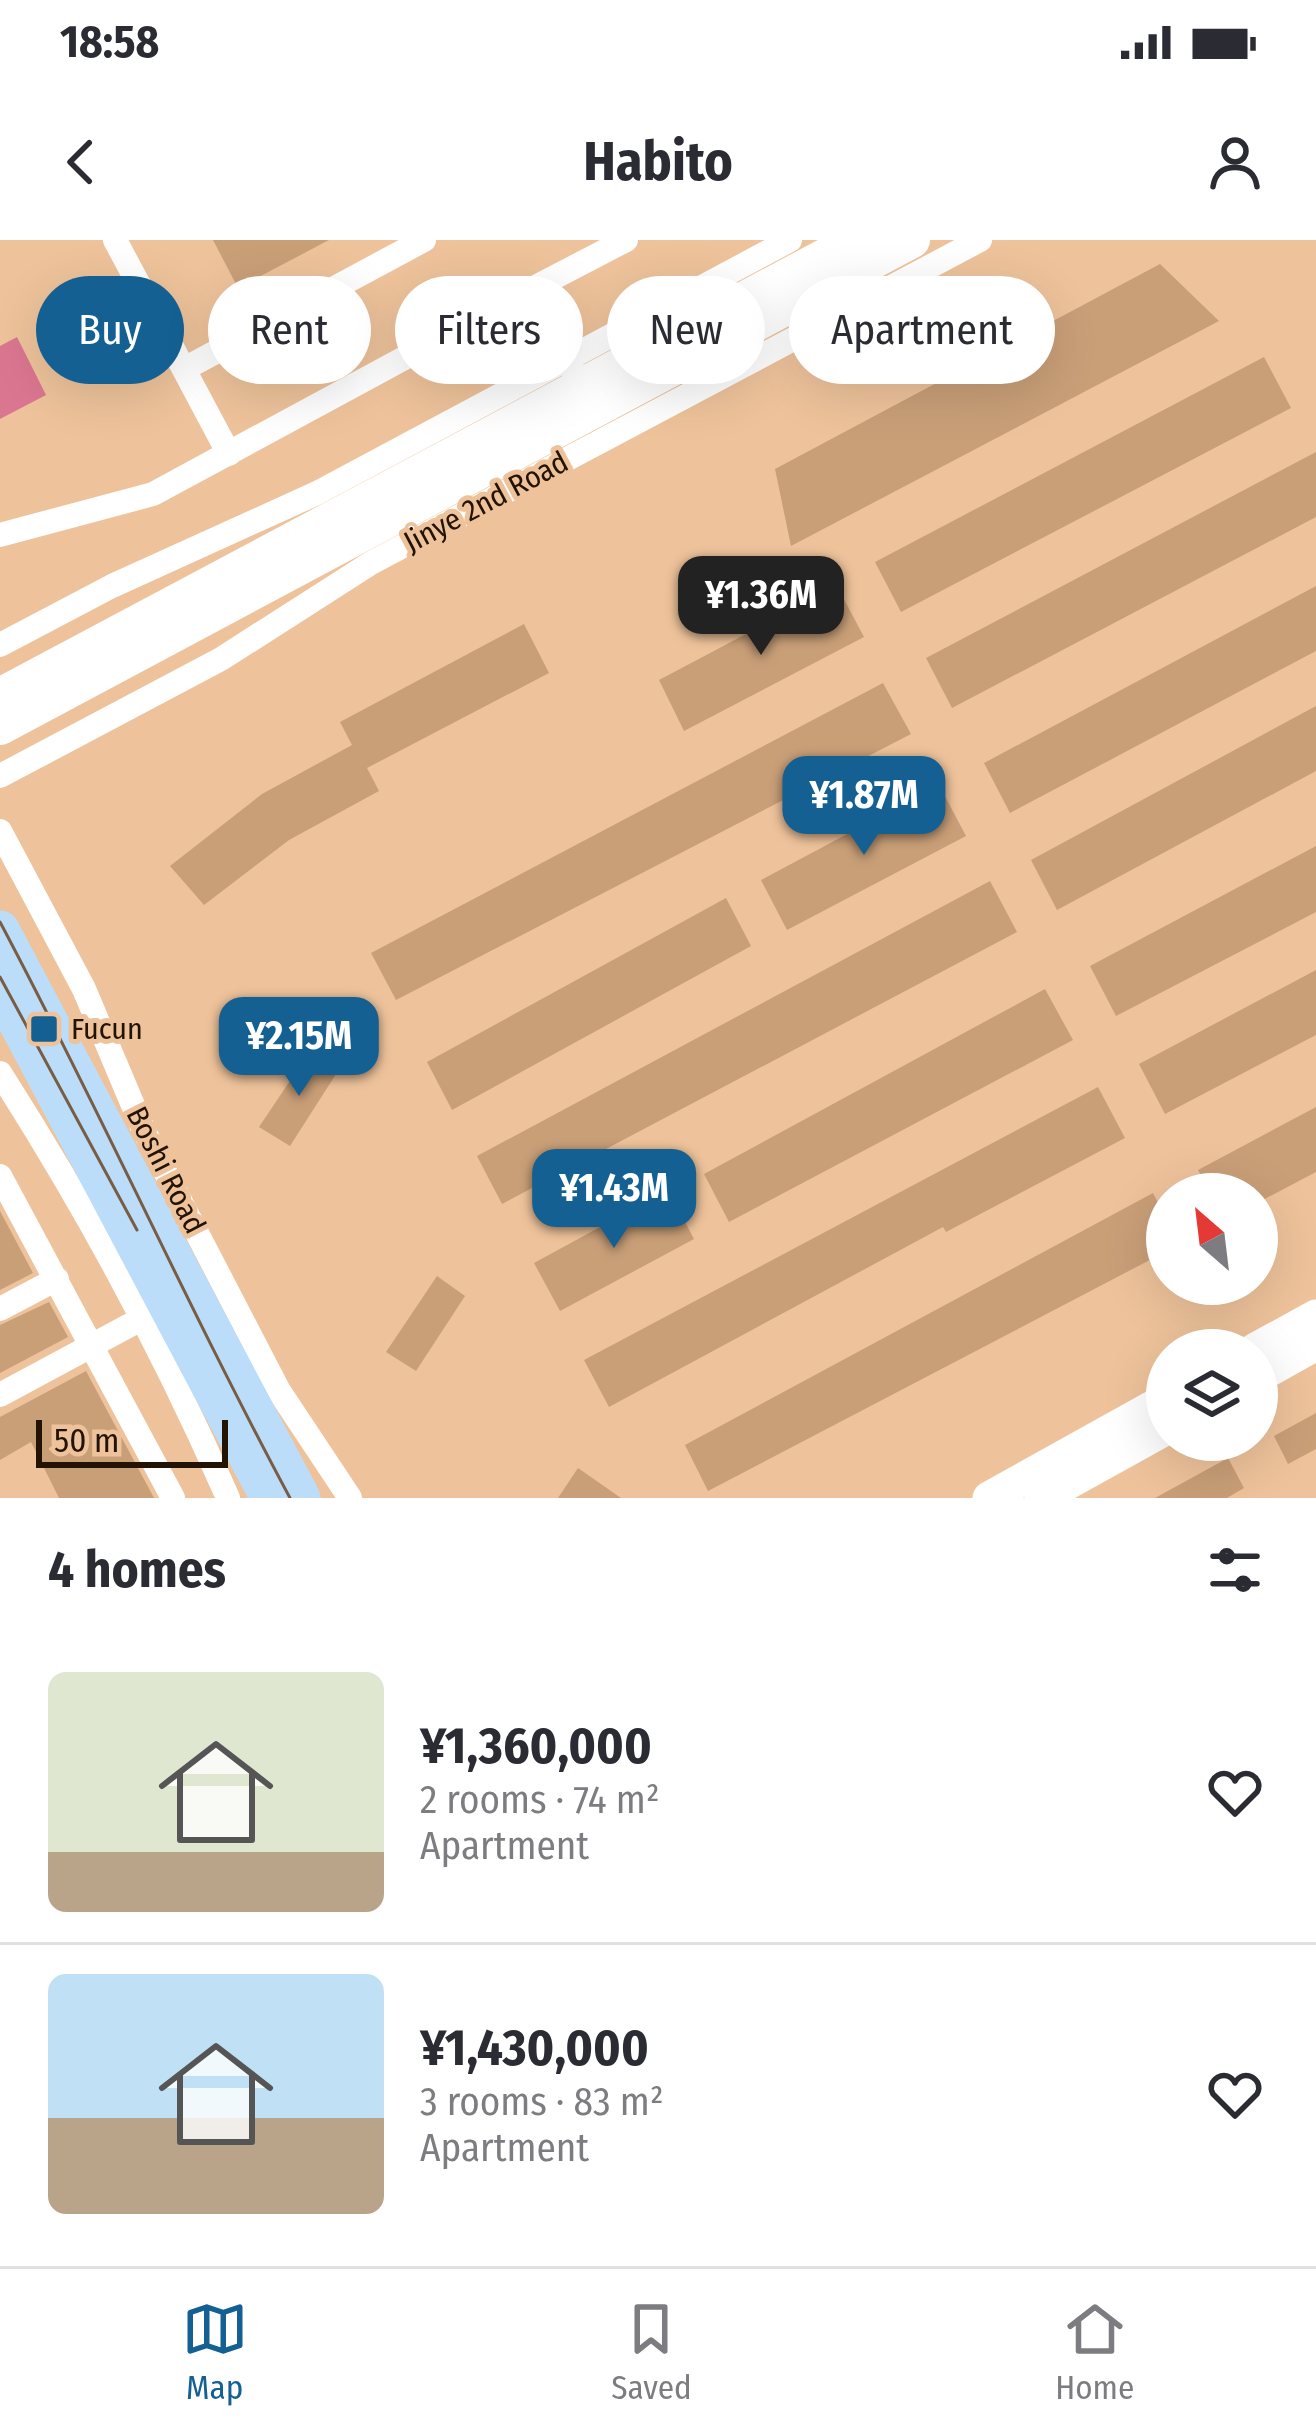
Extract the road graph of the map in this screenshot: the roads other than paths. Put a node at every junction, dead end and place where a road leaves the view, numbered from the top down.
1 (115, 240) edge
2 (424, 240) edge
3 (626, 240) edge
4 (790, 240) edge
5 (856, 240) edge
6 (980, 240) edge
7 (900, 243) edge
8 (134, 276) edge
9 (557, 276) edge
10 (395, 364) edge
11 (184, 369) joint
12 (581, 385) junction
13 (229, 454) junction
14 (0, 535) edge
15 (0, 645) edge
16 (0, 696) edge
17 (0, 727) edge
18 (0, 776) edge
19 (0, 831) edge
20 (0, 930) edge
21 (0, 989) edge
22 (0, 1073) edge
23 (0, 1176) edge
24 (12, 1221) edge
25 (57, 1279) junction
26 (0, 1310) edge
27 (1316, 1316) edge
28 (143, 1318) junction
29 (1278, 1337) edge
30 (1316, 1344) edge
31 (93, 1345) junction
32 (1278, 1365) edge
33 (0, 1395) edge
34 (1146, 1411) edge
35 (1146, 1440) edge
36 (173, 1498) edge
37 (227, 1498) edge
38 (270, 1498) edge
39 (301, 1498) edge
40 (350, 1498) edge
41 (989, 1498) edge
42 (1041, 1498) edge

1 - 8 street
2 - 11 street
3 - 9 street
4 - 12 street, Jinye 2nd Road
5 - 12 main road, Jinye 2nd Road
6 - 18 street, Jinye 2nd Road
7 - 12 main road, Jinye 2nd Road
10 - 13 street
11 - 13 street
12 - 15 street, Jinye 2nd Road
12 - 16 main road, Jinye 2nd Road
12 - 17 main road, Jinye 2nd Road
13 - 14 street
19 - 40 street, Boshi Road
20 - 39 main road, Boshi Road
21 - 38 main road, Boshi Road
22 - 28 street
23 - 24 street
24 - 25 street
25 - 26 street
25 - 31 street
27 - 29 street
28 - 31 street
28 - 37 street
30 - 32 street
31 - 33 street
31 - 36 street
34 - 41 street
35 - 42 street

